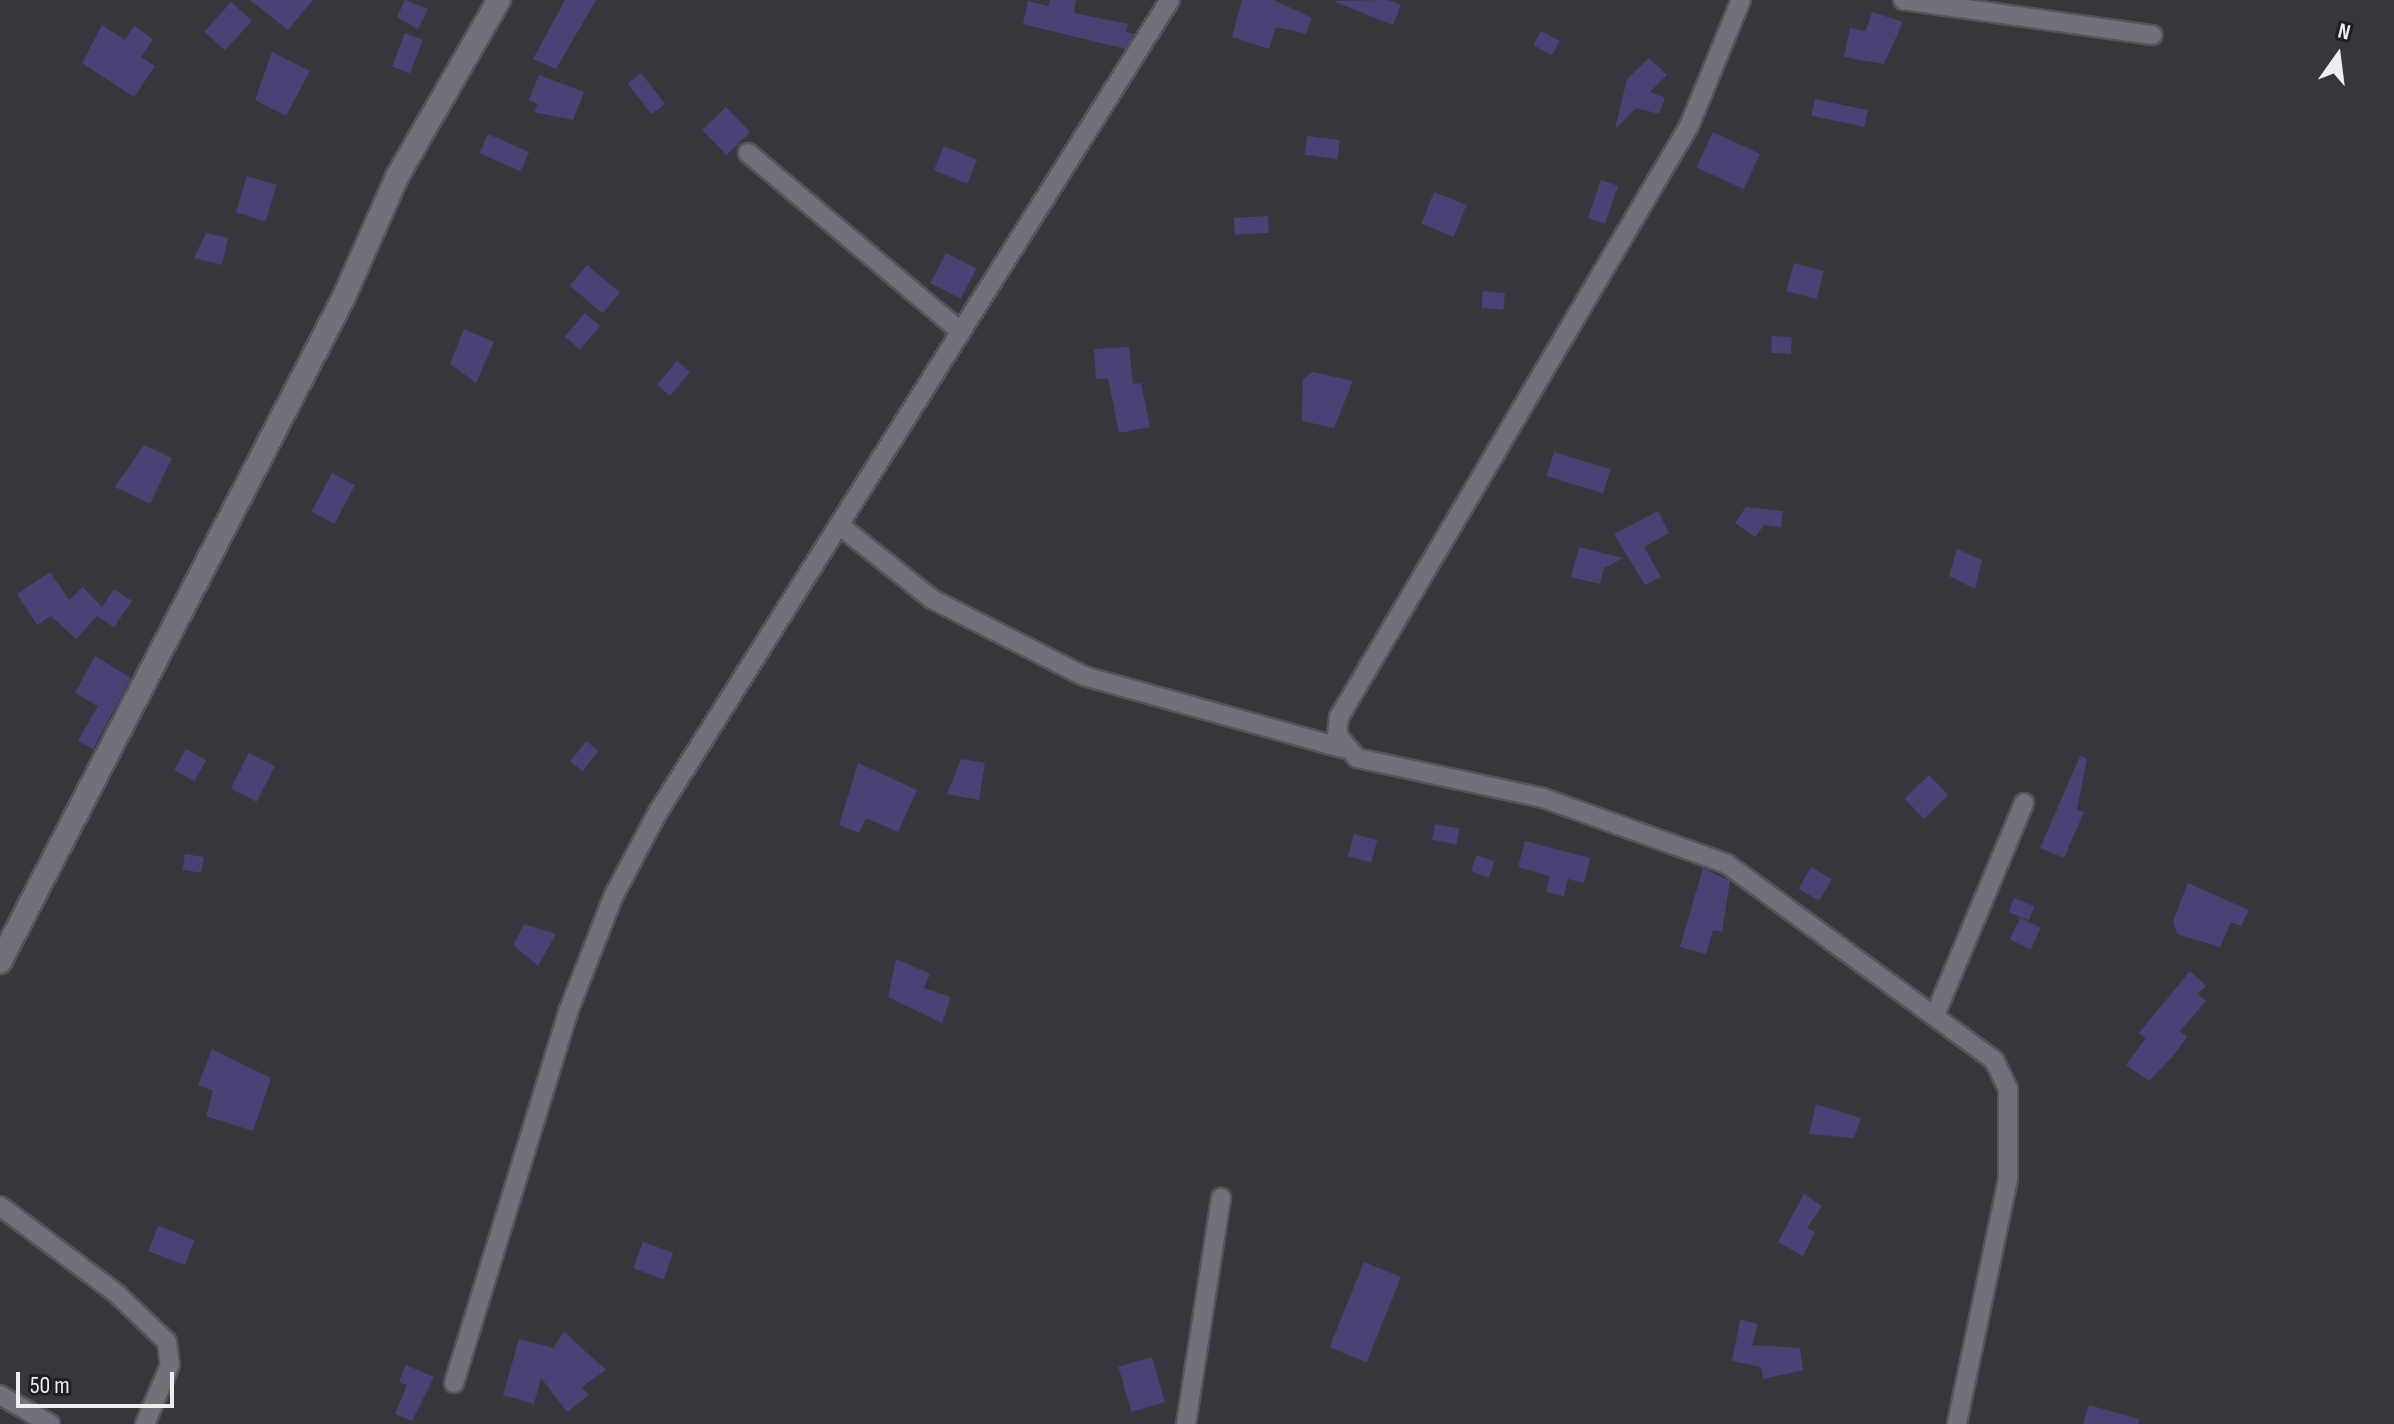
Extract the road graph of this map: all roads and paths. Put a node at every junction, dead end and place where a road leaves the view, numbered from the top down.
1 (499, 0) edge
2 (1170, 0) edge
3 (1741, 0) edge
4 (1903, 0) edge
5 (2153, 35) dead end
6 (748, 153) dead end
7 (960, 331) junction
8 (839, 525) junction
9 (1342, 748) junction
10 (2024, 803) dead end
11 (0, 962) edge
12 (1935, 1015) junction
13 (1221, 1198) dead end
14 (0, 1206) edge
15 (454, 1383) dead end
16 (0, 1395) edge
17 (50, 1424) edge
18 (145, 1424) edge
19 (1186, 1424) edge
20 (1957, 1424) edge

1 - 11 street
2 - 7 street
3 - 9 street
4 - 5 street
6 - 7 street
7 - 8 street
8 - 9 street
8 - 15 street
9 - 12 street
10 - 12 street
12 - 20 street
13 - 19 street
14 - 18 street
16 - 17 street

